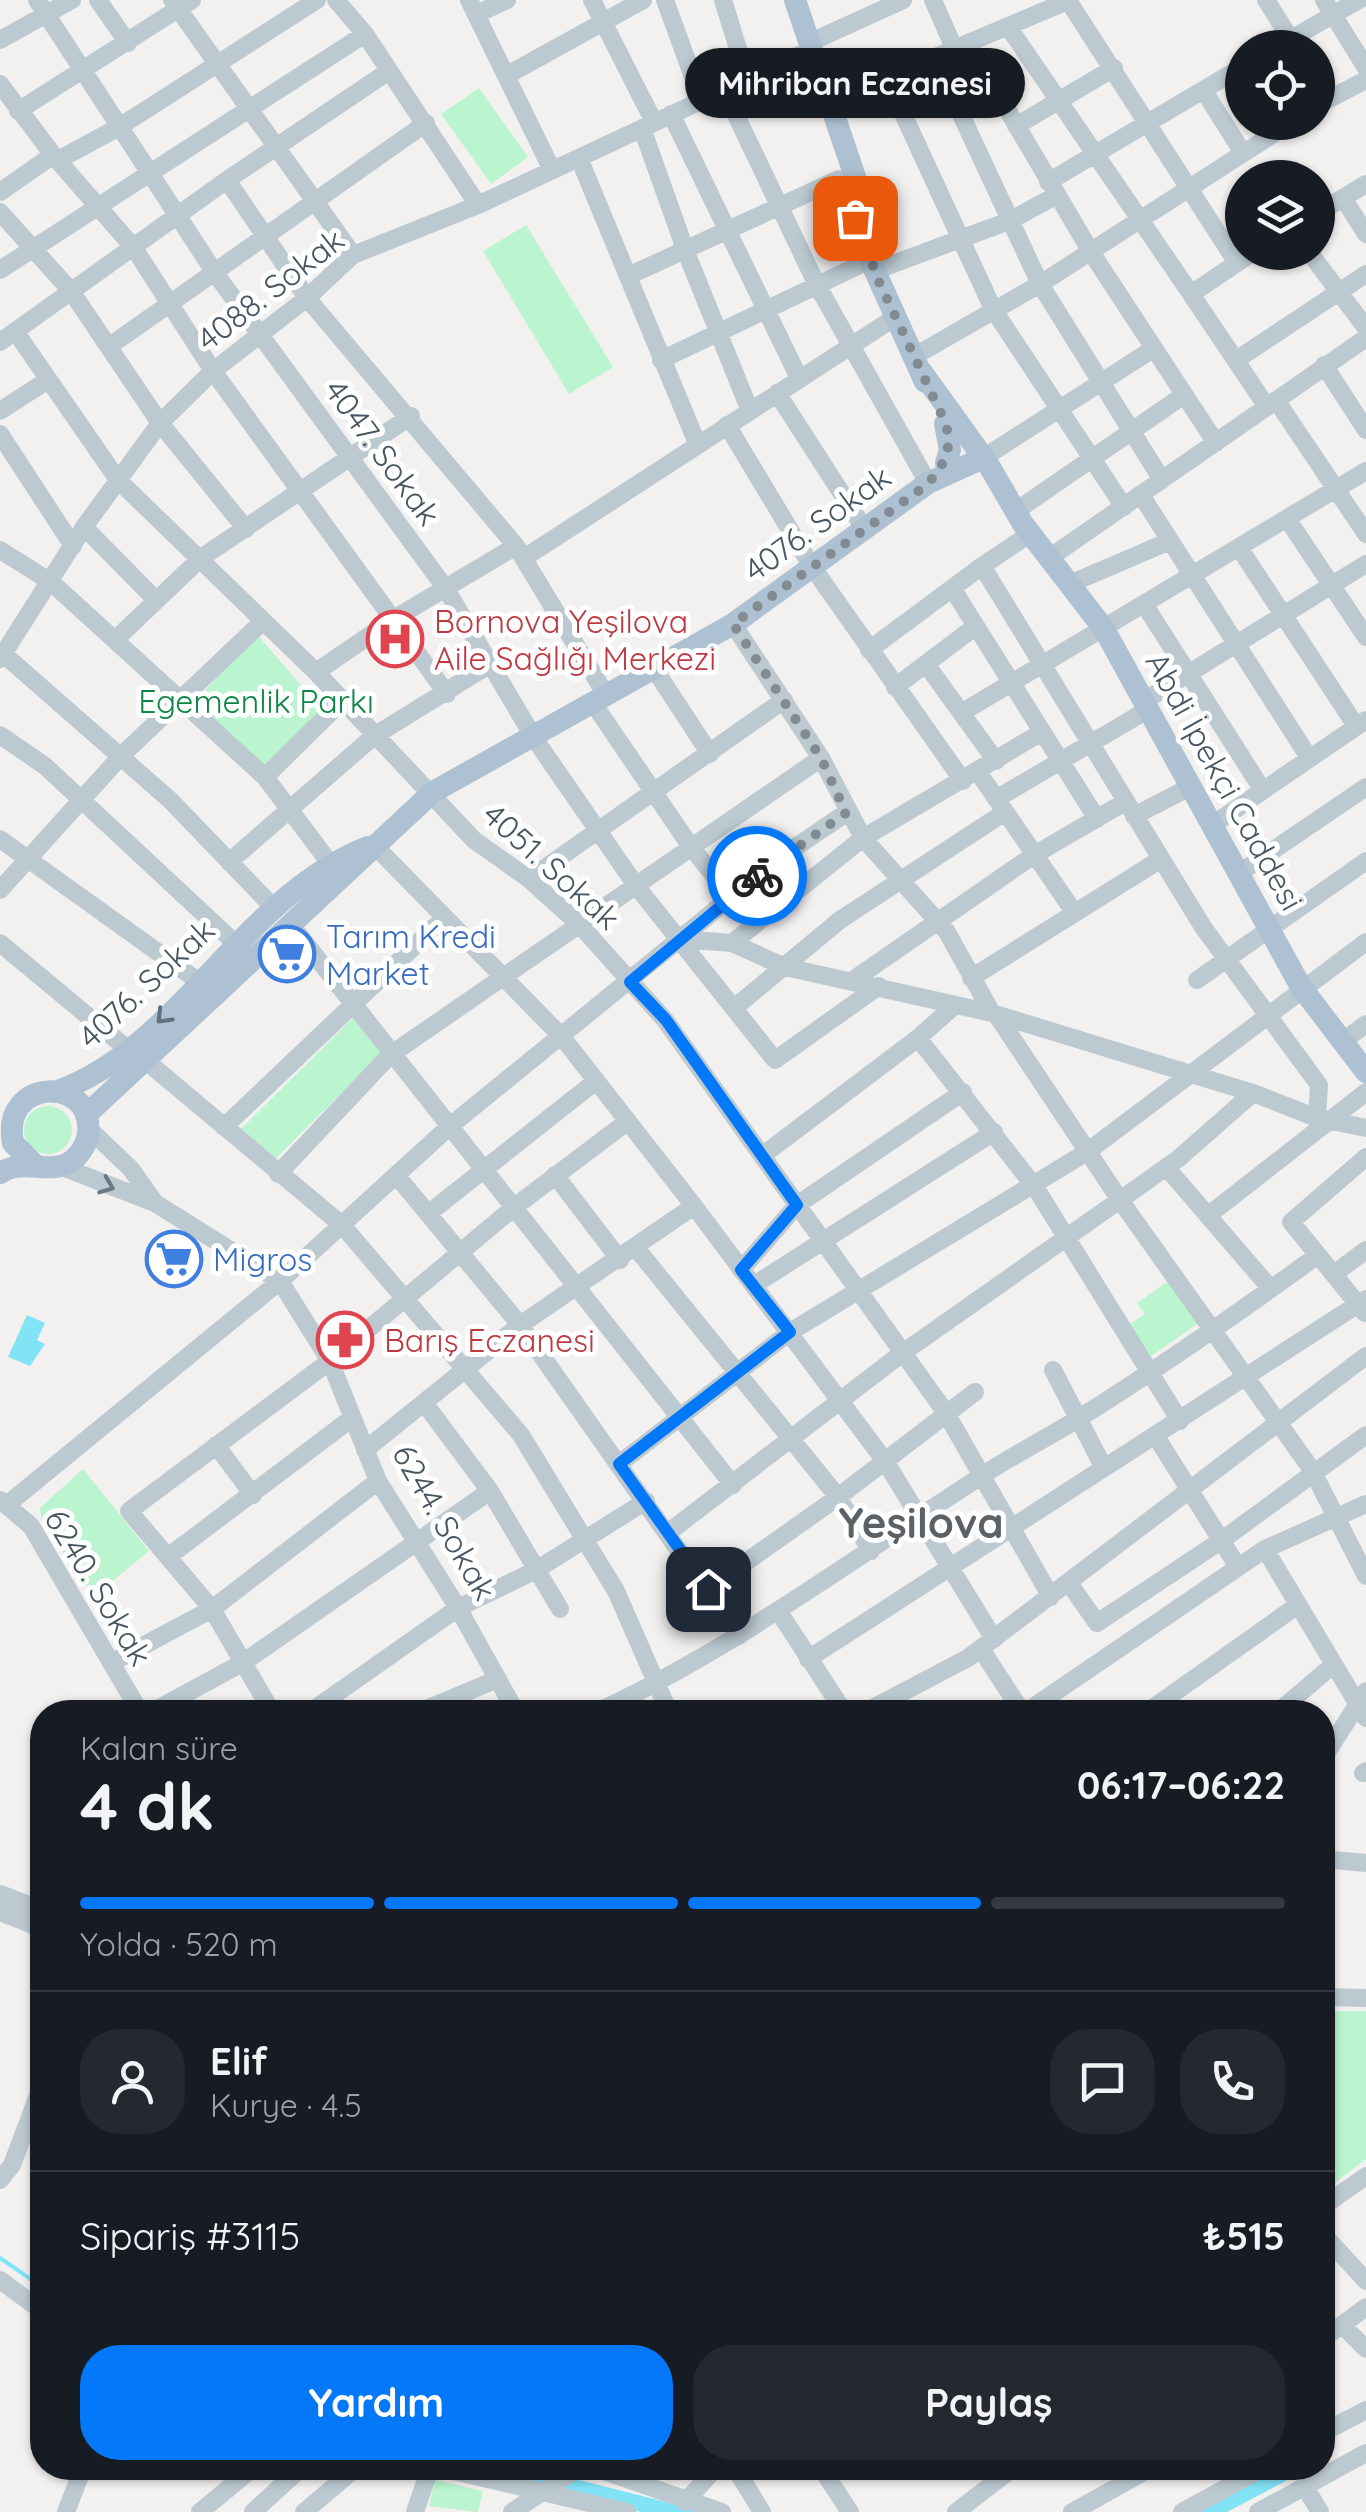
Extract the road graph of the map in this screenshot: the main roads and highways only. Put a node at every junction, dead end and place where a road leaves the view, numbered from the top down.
1 (781, 0) edge
2 (795, 0) edge
3 (805, 48) junction
4 (866, 232) junction
5 (950, 421) junction
6 (971, 463) junction
7 (372, 844) junction
8 (138, 1056) junction
9 (1366, 1072) edge
10 (58, 1091) junction
11 (11, 1098) edge
12 (87, 1121) junction
13 (4, 1132) edge
14 (35, 1165) junction
15 (0, 1173) edge

1 - 3 main road, Abdi İpekçi Caddesi
2 - 3 main road, Abdi İpekçi Caddesi
3 - 4 main road, Abdi İpekçi Caddesi
3 - 4 main road, Abdi İpekçi Caddesi
4 - 5 main road, Abdi İpekçi Caddesi
5 - 6 main road, Abdi İpekçi Caddesi
5 - 6 main road
6 - 7 main road, 4076. Sokak
6 - 9 main road, Abdi İpekçi Caddesi
7 - 8 main road, 4076. Sokak
7 -> 8 main road, 4076. Sokak
8 - 10 main road, 4076. Sokak
8 - 12 main road, 4076. Sokak
10 - 11 main road
10 - 12 main road
11 - 13 main road
12 - 14 main road
13 - 14 main road
14 - 15 main road

